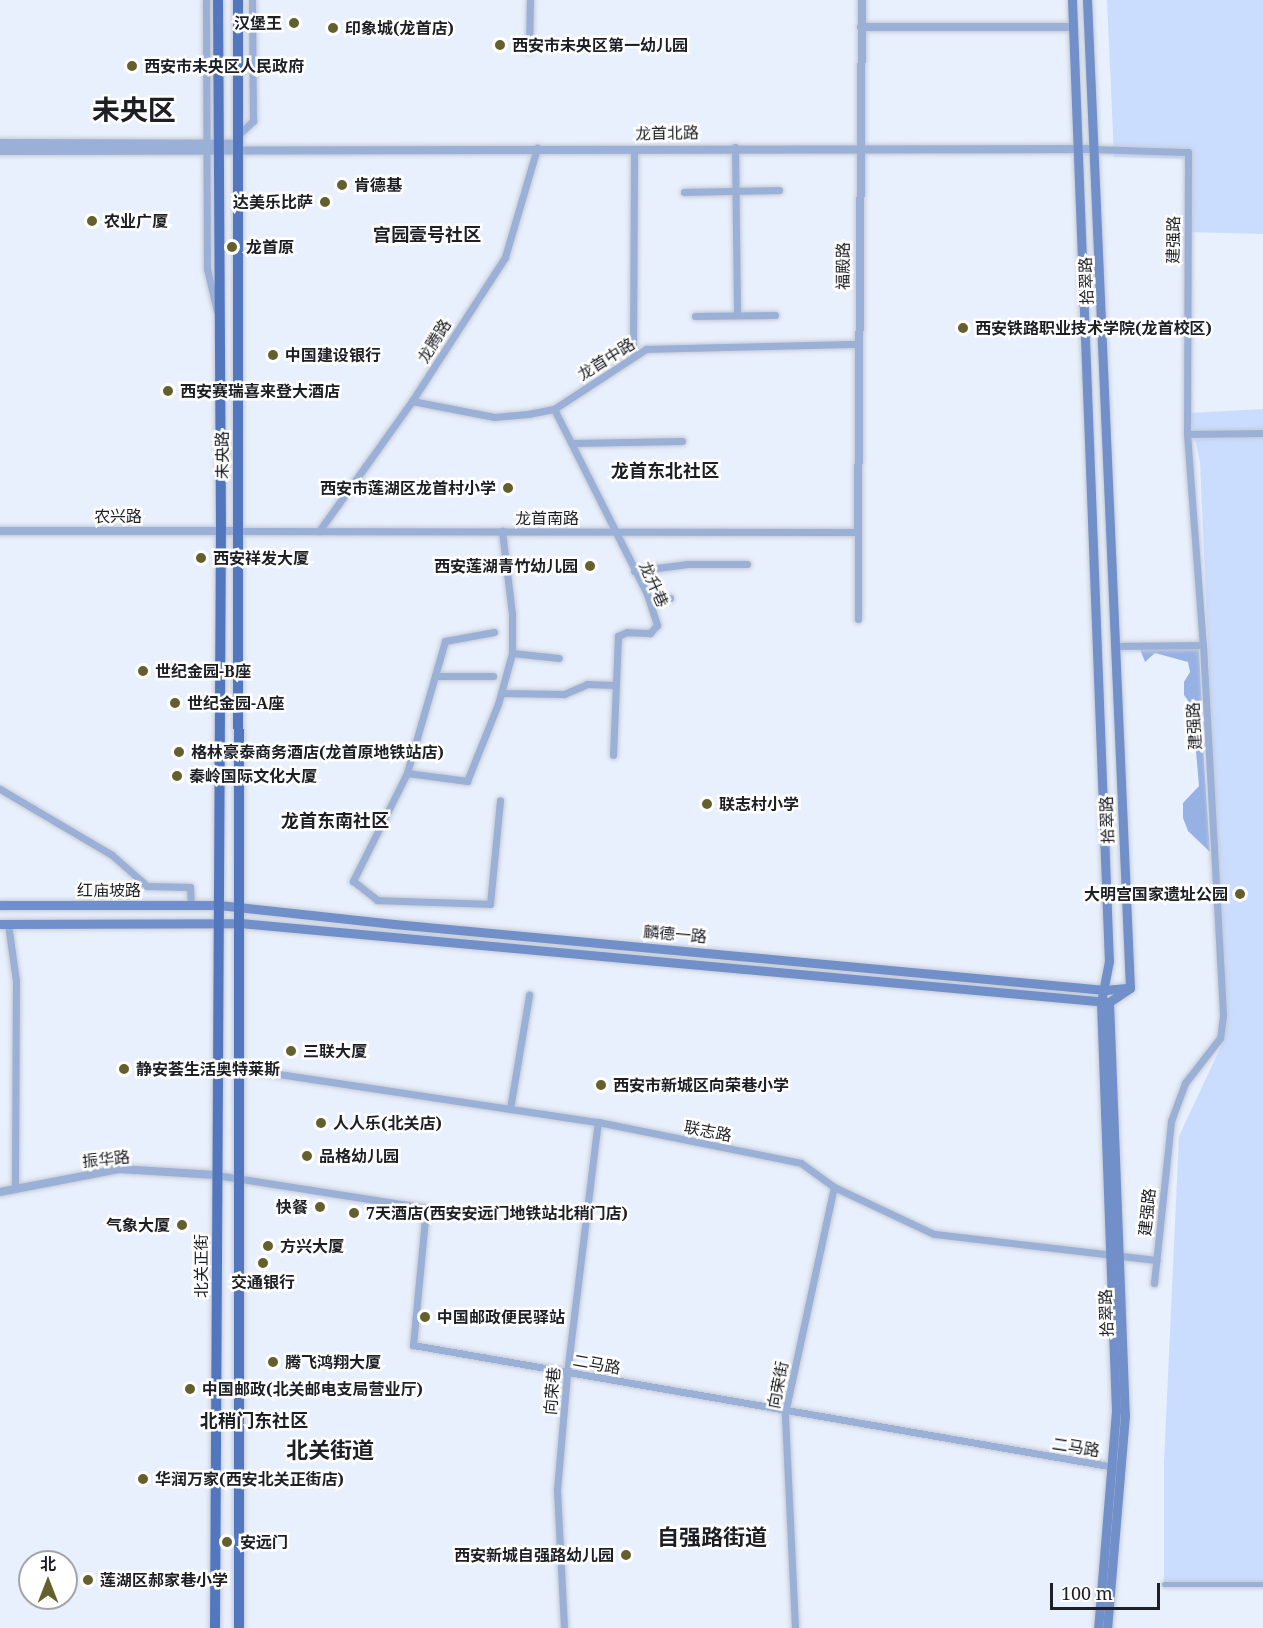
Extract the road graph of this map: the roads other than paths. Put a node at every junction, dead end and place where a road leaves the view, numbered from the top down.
1 (206, 0) edge
2 (218, 0) edge
3 (238, 0) edge
4 (252, 0) edge
5 (530, 0) edge
6 (862, 0) edge
7 (1072, 0) edge
8 (1087, 0) edge
9 (861, 27) junction
10 (1073, 27) junction
11 (529, 50) dead end
12 (0, 143) edge
13 (237, 143) junction
14 (206, 147) junction
15 (220, 147) junction
16 (735, 147) junction
17 (537, 148) junction
18 (858, 148) junction
19 (634, 149) junction
20 (1079, 149) junction
21 (1096, 149) junction
22 (0, 151) edge
23 (779, 190) dead end
24 (737, 191) junction
25 (684, 192) dead end
26 (737, 315) junction
27 (775, 315) dead end
28 (694, 316) dead end
29 (220, 328) junction
30 (858, 344) junction
31 (633, 354) junction
32 (412, 401) junction
33 (554, 409) junction
34 (1263, 433) edge
35 (1187, 434) junction
36 (682, 441) dead end
37 (572, 443) junction
38 (0, 531) edge
39 (221, 531) junction
40 (237, 531) junction
41 (319, 531) junction
42 (502, 531) junction
43 (615, 532) junction
44 (858, 532) junction
45 (747, 564) dead end
46 (634, 571) junction
47 (670, 598) dead end
48 (649, 599) junction
49 (858, 619) dead end
50 (494, 632) dead end
51 (1203, 645) junction
52 (1114, 646) junction
53 (512, 653) junction
54 (559, 658) dead end
55 (435, 676) junction
56 (493, 676) dead end
57 (615, 685) junction
58 (502, 693) junction
59 (613, 755) dead end
60 (407, 773) junction
61 (0, 789) edge
62 (500, 800) dead end
63 (0, 905) edge
64 (191, 905) junction
65 (219, 905) junction
66 (239, 909) junction
67 (240, 923) junction
68 (4, 924) edge
69 (218, 924) junction
70 (1130, 988) junction
71 (1105, 990) junction
72 (529, 995) dead end
73 (1105, 1002) junction
74 (238, 1068) junction
75 (510, 1109) junction
76 (598, 1122) junction
77 (216, 1175) junction
78 (238, 1178) junction
79 (15, 1188) junction
80 (834, 1188) junction
81 (0, 1192) edge
82 (1115, 1255) junction
83 (1156, 1260) junction
84 (1154, 1283) dead end
85 (567, 1372) junction
86 (785, 1413) junction
87 (1118, 1468) junction
88 (1164, 1584) dead end
89 (1263, 1584) edge
90 (215, 1628) edge
91 (239, 1628) edge
92 (564, 1628) edge
93 (795, 1628) edge
94 (1098, 1628) edge
95 (1107, 1628) edge

1 - 14 street
2 - 15 main road, 未央路
3 - 13 main road, 未央路
4 - 13 street
5 - 11 street
6 - 9 street, 福殿路
7 - 10 main road, 拾翠路
8 - 21 main road, 拾翠路
9 - 10 street
9 - 18 street, 福殿路
10 - 20 main road, 拾翠路
12 - 14 street
13 - 15 street, 龙首北路
13 - 17 street, 龙首北路
13 - 40 main road, 未央路
14 - 15 street, 龙首北路
14 - 22 street
14 - 29 street
15 - 29 main road, 未央路
16 - 18 street, 龙首北路
16 - 19 street, 龙首北路
16 - 24 street
17 - 19 street, 龙首北路
17 - 32 street, 龙腾路
18 - 20 street, 龙首北路
18 - 30 street, 福殿路
19 - 31 street
20 - 21 street, 龙首北路
20 - 71 main road, 拾翠路
21 - 35 street, 建强路
21 - 52 main road, 拾翠路
23 - 24 street
24 - 25 street
24 - 26 street
26 - 27 street
26 - 28 street
29 - 39 main road, 未央路
30 - 31 street, 龙首中路
30 - 44 street, 福殿路
31 - 33 street, 龙首中路
32 - 33 street, 龙首中路
32 - 41 street, 龙腾路
33 - 37 street, 龙升巷
34 - 35 street
35 - 51 street, 建强路
36 - 37 street
37 - 43 street, 龙升巷
38 - 39 street, 农兴路
39 - 40 street, 农兴路
39 - 65 main road, 未央路
40 - 41 street, 龙首南路
40 - 66 main road, 未央路
41 - 42 street, 龙首南路
42 - 43 street, 龙首南路
42 - 53 street
43 - 44 street, 龙首南路
43 - 46 street, 龙升巷
44 - 49 street
45 - 46 street
46 - 48 street, 龙升巷
47 - 48 street
48 - 57 street, 龙升巷
50 - 55 street
51 - 52 street
51 - 83 street, 建强路
52 - 70 main road, 拾翠路
53 - 54 street
53 - 58 street
55 - 56 street
55 - 60 street
57 - 58 street
57 - 59 street, 龙升巷
58 - 60 street
60 - 62 street
61 - 64 street
63 - 64 main road, 红庙坡路
64 - 65 main road, 红庙坡路
65 - 66 main road, 麟德一路
65 - 69 main road, 北关正街
66 - 67 main road
66 - 71 main road, 麟德一路
67 - 69 main road, 麟德一路
67 - 73 main road, 麟德一路
67 - 74 main road
68 - 69 main road, 红庙坡路
68 - 79 street
69 - 77 main road, 北关正街
70 - 71 main road, 麟德一路
70 - 73 main road
71 - 73 main road, 拾翠路
72 - 75 street
73 - 82 main road, 拾翠路
74 - 75 street, 联志路
74 - 78 main road
75 - 76 street, 联志路
76 - 80 street, 联志路
76 - 85 street, 向荣巷
77 - 78 street, 二马路
77 - 79 street, 振华路
77 - 90 main road, 北关正街
78 - 85 street, 二马路
78 - 91 main road
79 - 81 street, 振华路
80 - 82 street, 联志路
80 - 86 street, 向荣街
82 - 83 street, 联志路
82 - 87 main road, 拾翠路
83 - 84 street, 建强路
85 - 86 street, 二马路
85 - 92 street, 向荣巷
86 - 87 street, 二马路
86 - 93 street, 向荣街
87 - 94 main road, 拾翠路
87 - 95 main road, 拾翠路
88 - 89 street

